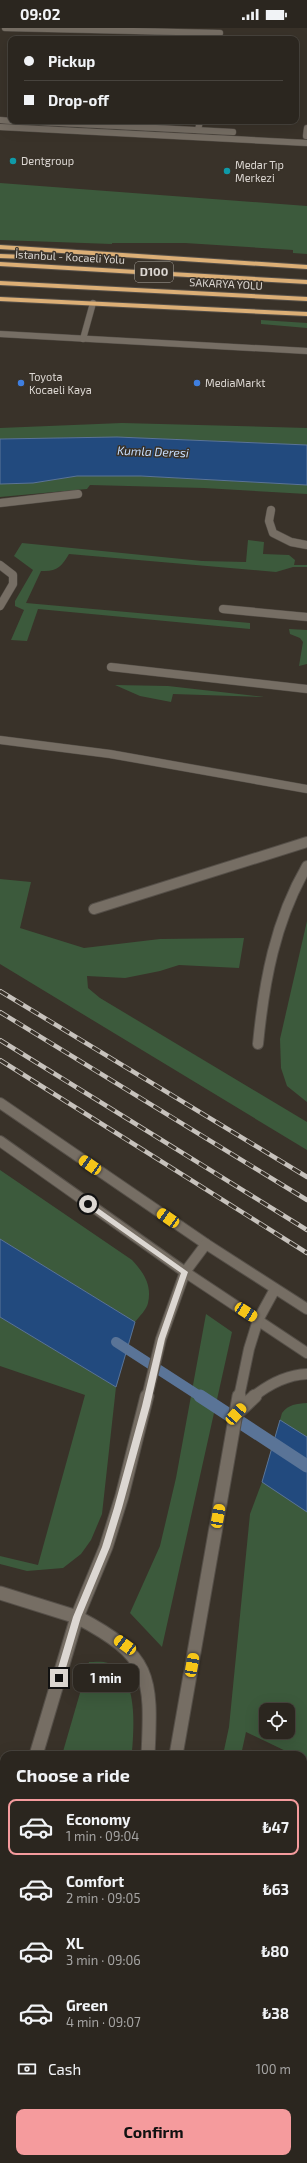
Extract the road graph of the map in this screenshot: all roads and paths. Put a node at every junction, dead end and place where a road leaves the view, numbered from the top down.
1 (5, 28) edge
2 (54, 30) edge
3 (220, 30) edge
4 (19, 124) edge
5 (80, 124) edge
6 (199, 124) edge
7 (0, 127) edge
8 (17, 128) junction
9 (307, 128) edge
10 (198, 130) junction
11 (236, 132) dead end
12 (298, 135) dead end
13 (306, 136) edge
14 (195, 137) junction
15 (305, 143) edge
16 (0, 247) edge
17 (0, 256) edge
18 (0, 264) edge
19 (286, 265) junction
20 (307, 267) edge
21 (307, 282) edge
22 (0, 283) edge
23 (0, 294) edge
24 (0, 299) edge
25 (307, 299) edge
26 (93, 303) junction
27 (307, 314) edge
28 (0, 334) edge
29 (83, 339) junction
30 (307, 351) edge
31 (78, 494) dead end
32 (0, 503) edge
33 (271, 510) dead end
34 (307, 544) edge
35 (0, 565) edge
36 (0, 606) edge
37 (223, 609) dead end
38 (307, 617) edge
39 (111, 667) dead end
40 (307, 689) edge
41 (0, 740) edge
42 (307, 789) edge
43 (307, 842) edge
44 (307, 866) edge
45 (94, 909) dead end
46 (258, 1044) dead end
47 (0, 1103) edge
48 (0, 1141) edge
49 (206, 1244) junction
50 (185, 1272) junction
51 (275, 1289) junction
52 (307, 1309) edge
53 (258, 1320) junction
54 (307, 1353) edge
55 (307, 1374) edge
56 (236, 1414) junction
57 (0, 1593) edge
58 (77, 1617) junction
59 (37, 1751) edge
60 (148, 1751) edge
61 (177, 1751) edge

1 - 2 main road
2 - 3 main road
4 - 8 main road
5 - 10 main road
6 - 10 main road
7 - 8 main road
8 - 14 main road
9 - 13 main road
10 - 11 main road
10 - 14 main road
12 - 13 main road
13 - 15 main road
14 - 15 main road
16 - 19 highway
17 - 19 highway
18 - 21 highway, İstanbul - Kocaeli Yolu / D100
19 - 20 highway
22 - 25 highway, SAKARYA YOLU / D100
23 - 26 highway
24 - 26 highway
26 - 27 highway
26 - 29 main road
28 - 29 main road
29 - 30 main road
31 - 32 main road
33 - 34 main road
35 - 36 main road
37 - 38 main road
39 - 40 main road
41 - 42 main road
43 - 45 main road
44 - 46 main road
47 - 49 main road
48 - 50 main road
49 - 50 main road
49 - 51 main road
50 - 53 main road
50 - 58 main road
51 - 52 main road
51 - 53 main road
53 - 54 main road
53 - 56 main road
55 - 56 main road
56 - 61 main road
57 - 58 main road
58 - 59 main road
58 - 60 main road

